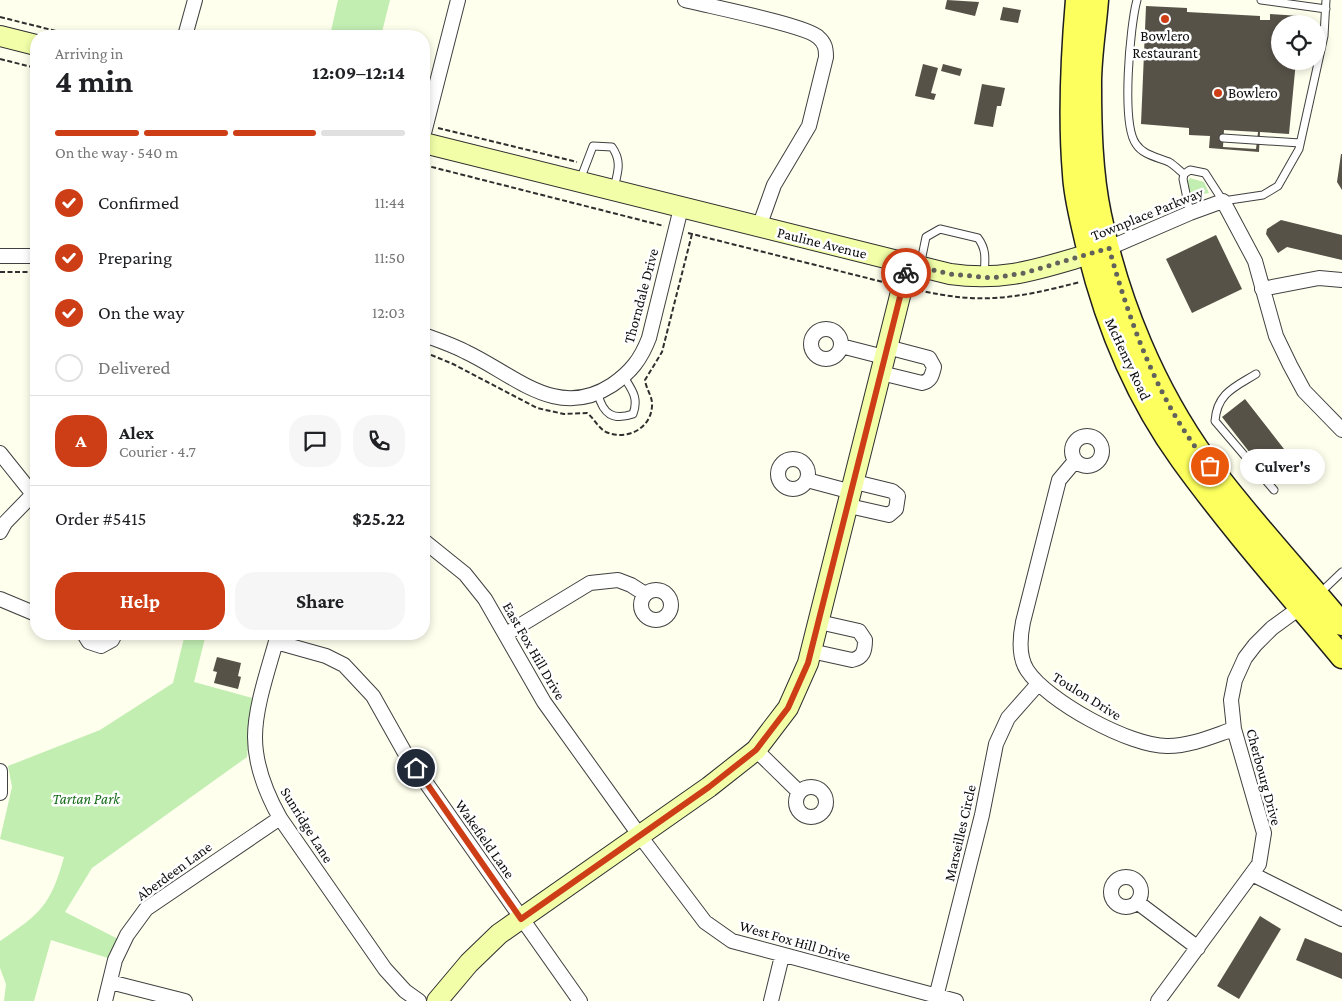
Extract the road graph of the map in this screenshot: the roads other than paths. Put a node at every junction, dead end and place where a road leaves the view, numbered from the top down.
1 (195, 0) edge
2 (685, 0) edge
3 (1077, 0) edge
4 (1097, 0) edge
5 (1137, 0) edge
6 (1261, 0) edge
7 (1326, 0) edge
8 (1276, 1) edge
9 (456, 6) edge
10 (1326, 9) junction
11 (187, 30) edge
12 (0, 36) edge
13 (30, 44) edge
14 (430, 110) edge
15 (430, 136) edge
16 (1223, 138) dead end
17 (1300, 143) junction
18 (582, 174) junction
19 (1184, 174) junction
20 (613, 191) junction
21 (1223, 201) junction
22 (681, 208) junction
23 (1190, 213) junction
24 (759, 228) junction
25 (1099, 251) junction
26 (0, 256) edge
27 (30, 256) edge
28 (914, 265) junction
29 (984, 278) junction
30 (1342, 280) edge
31 (1262, 289) junction
32 (430, 337) edge
33 (841, 346) dead end
34 (884, 359) junction
35 (1256, 374) dead end
36 (624, 377) junction
37 (598, 394) junction
38 (1342, 430) edge
39 (0, 453) edge
40 (1075, 461) dead end
41 (807, 480) dead end
42 (30, 487) edge
43 (1274, 490) dead end
44 (852, 493) junction
45 (30, 496) edge
46 (0, 532) edge
47 (430, 546) edge
48 (1342, 572) edge
49 (645, 594) dead end
50 (0, 599) edge
51 (1309, 601) junction
52 (30, 612) edge
53 (819, 622) junction
54 (1342, 624) edge
55 (506, 634) junction
56 (88, 640) edge
57 (112, 640) edge
58 (277, 640) edge
59 (282, 640) edge
60 (811, 651) junction
61 (1342, 657) edge
62 (1038, 684) junction
63 (1234, 729) junction
64 (756, 750) junction
65 (0, 770) edge
66 (799, 792) dead end
67 (0, 793) edge
68 (280, 818) junction
69 (640, 836) junction
70 (1252, 874) junction
71 (1137, 902) dead end
72 (1342, 918) edge
73 (521, 919) junction
74 (1198, 948) junction
75 (782, 956) junction
76 (110, 982) junction
77 (936, 998) edge
78 (105, 1001) edge
79 (185, 1001) edge
80 (419, 1001) edge
81 (437, 1001) edge
82 (580, 1001) edge
83 (771, 1001) edge
84 (956, 1001) edge
85 (1158, 1001) edge

1 - 11 street
2 - 24 street
3 - 25 main road, McHenry Road
4 - 25 main road, McHenry Road
5 - 19 lane
6 - 8 lane
7 - 10 lane
8 - 10 lane
9 - 14 street
10 - 17 lane
12 - 13 street
15 - 18 street, Pauline Avenue
16 - 17 lane
17 - 21 lane
18 - 20 street, Pauline Avenue
18 - 20 lane
19 - 21 lane
19 - 23 lane
20 - 22 street, Pauline Avenue
21 - 23 street, Townplace Parkway
21 - 31 street, Townplace Parkway
22 - 24 street, Pauline Avenue
22 - 36 street, Thorndale Drive
23 - 25 street, Townplace Parkway
24 - 28 street, Pauline Avenue
25 - 29 street, Pauline Avenue
25 - 51 main road, McHenry Road
26 - 27 street
28 - 29 street, Pauline Avenue
28 - 29 lane
28 - 34 street
30 - 31 street
31 - 38 street, Townplace Parkway
32 - 37 street, Thorndale Drive
33 - 34 street
34 - 44 street
35 - 43 lane
36 - 37 street, Thorndale Drive
36 - 37 lane
39 - 42 street
40 - 62 street, Toulon Drive
41 - 44 street
44 - 53 street
45 - 46 street
47 - 55 street, East Fox Hill Drive
48 - 51 lane
49 - 55 street
50 - 52 street
51 - 54 main road, McHenry Road
51 - 61 main road, McHenry Road
51 - 63 street, Cherbourg Drive
53 - 60 street
53 - 60 street
55 - 69 street, East Fox Hill Drive
56 - 57 street
58 - 68 street, Sunridge Lane
59 - 73 street, Wakefield Lane
60 - 64 street
62 - 63 street, Toulon Drive
62 - 77 street, Marseilles Circle
63 - 70 street, Cherbourg Drive
64 - 66 street
64 - 69 street
65 - 67 street
68 - 76 street, Aberdeen Lane
68 - 80 street, Sunridge Lane
69 - 73 street
69 - 75 street, West Fox Hill Drive
70 - 72 street
70 - 74 street, Cherbourg Drive
71 - 74 street
73 - 81 street
73 - 82 street, Wakefield Lane
74 - 85 street, Cherbourg Drive
75 - 77 street, West Fox Hill Drive
75 - 83 street
76 - 78 street, Aberdeen Lane
76 - 79 street
77 - 84 street, West Fox Hill Drive

